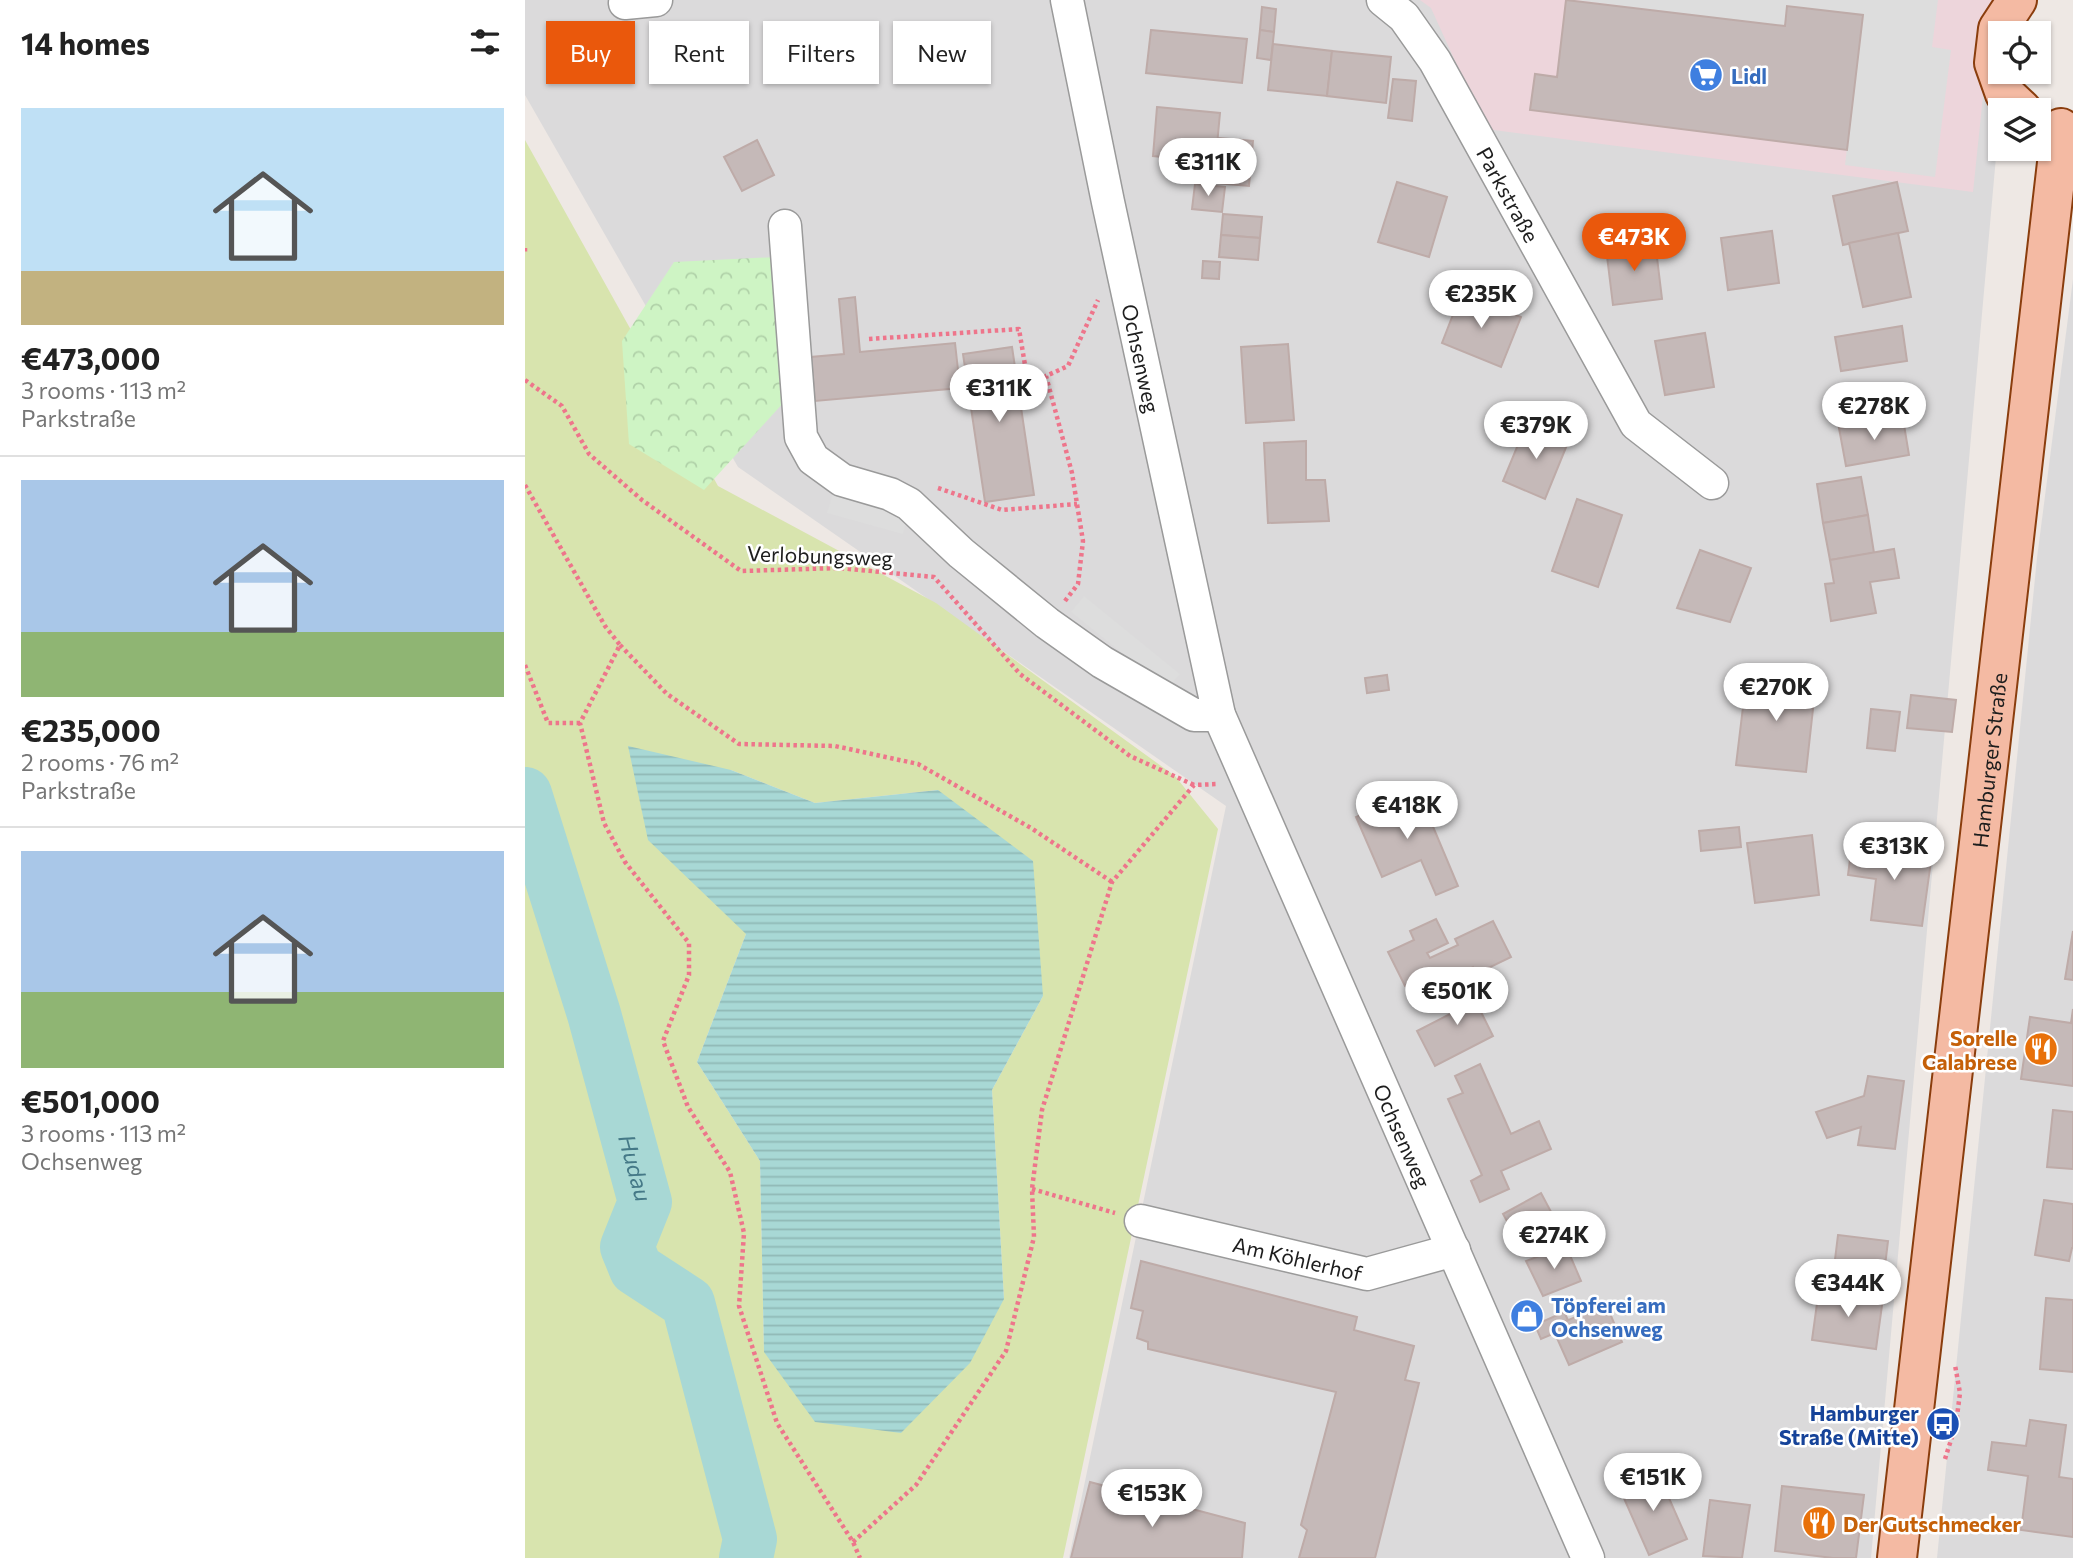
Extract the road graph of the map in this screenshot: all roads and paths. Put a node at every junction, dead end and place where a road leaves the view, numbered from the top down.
1 (1067, 0) edge
2 (1383, 0) edge
3 (2017, 0) edge
4 (2009, 98) edge
5 (2058, 125) edge
6 (785, 226) dead end
7 (525, 248) edge
8 (525, 255) edge
9 (1125, 282) junction
10 (869, 339) dead end
11 (1047, 376) junction
12 (525, 380) edge
13 (1712, 483) dead end
14 (525, 485) edge
15 (936, 487) dead end
16 (1077, 504) junction
17 (1047, 623) junction
18 (620, 645) junction
19 (525, 665) edge
20 (1219, 715) junction
21 (580, 723) junction
22 (1247, 783) junction
23 (1194, 785) junction
24 (1112, 882) junction
25 (1032, 1189) junction
26 (1141, 1221) joint
27 (1454, 1250) junction
28 (853, 1542) junction
29 (860, 1558) edge
30 (1588, 1558) edge
31 (1897, 1558) edge

1 - 9 street, Ochsenweg
2 - 13 street, Parkstraße
3 - 4 main road
5 - 31 main road, Hamburger Straße
6 - 17 street
7 - 8 path
9 - 11 path
9 - 20 street, Ochsenweg
10 - 11 path
11 - 16 path
12 - 23 path, Verlobungsweg
14 - 18 path
15 - 16 path
16 - 17 path
17 - 20 street
18 - 21 path
18 - 24 path
19 - 21 path
20 - 22 street, Ochsenweg
21 - 28 path
22 - 23 path
22 - 27 street, Ochsenweg
23 - 24 path
24 - 25 path
25 - 26 path
25 - 28 path
26 - 27 street, Am Köhlerhof
27 - 30 street, Ochsenweg
28 - 29 path

